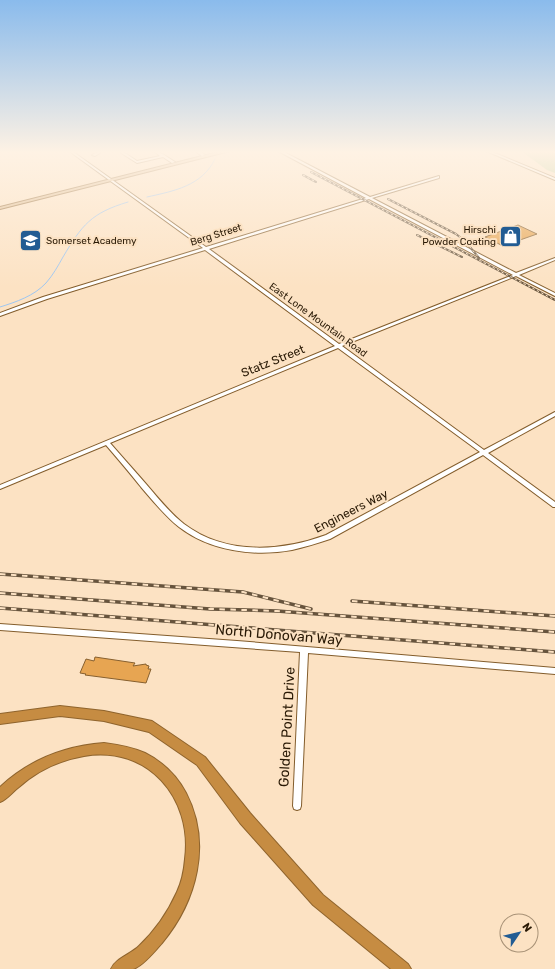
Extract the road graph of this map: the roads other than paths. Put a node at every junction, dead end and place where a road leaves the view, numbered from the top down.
1 (39, 196) edge
2 (40, 196) edge
3 (133, 196) edge
4 (366, 196) edge
5 (375, 196) edge
6 (369, 198) junction
7 (25, 200) junction
8 (1, 207) edge
9 (204, 248) junction
10 (555, 259) edge
11 (516, 274) junction
12 (555, 295) edge
13 (0, 315) edge
14 (338, 346) junction
15 (555, 414) edge
16 (106, 442) junction
17 (483, 453) junction
18 (0, 487) edge
19 (555, 504) edge
20 (0, 627) edge
21 (304, 650) junction
22 (555, 671) edge
23 (0, 718) edge
24 (0, 796) edge
25 (297, 806) dead end
26 (119, 969) edge
27 (403, 969) edge

1 - 7 main road
2 - 7 main road
3 - 9 street, East Lone Mountain Road
4 - 6 street
5 - 6 street, Berg Street
6 - 9 street, Berg Street
6 - 11 street
7 - 8 main road
9 - 13 street, Berg Street
9 - 14 street, East Lone Mountain Road
10 - 11 street, Statz Street
11 - 12 street
11 - 14 street, Statz Street
14 - 16 street, Statz Street
14 - 17 street, East Lone Mountain Road
15 - 17 street, Engineers Way
16 - 17 street, Engineers Way
16 - 18 street, Statz Street
17 - 19 street, East Lone Mountain Road
20 - 21 street, North Donovan Way
21 - 22 street, North Donovan Way
21 - 25 street, Golden Point Drive
23 - 27 highway
24 - 26 highway

